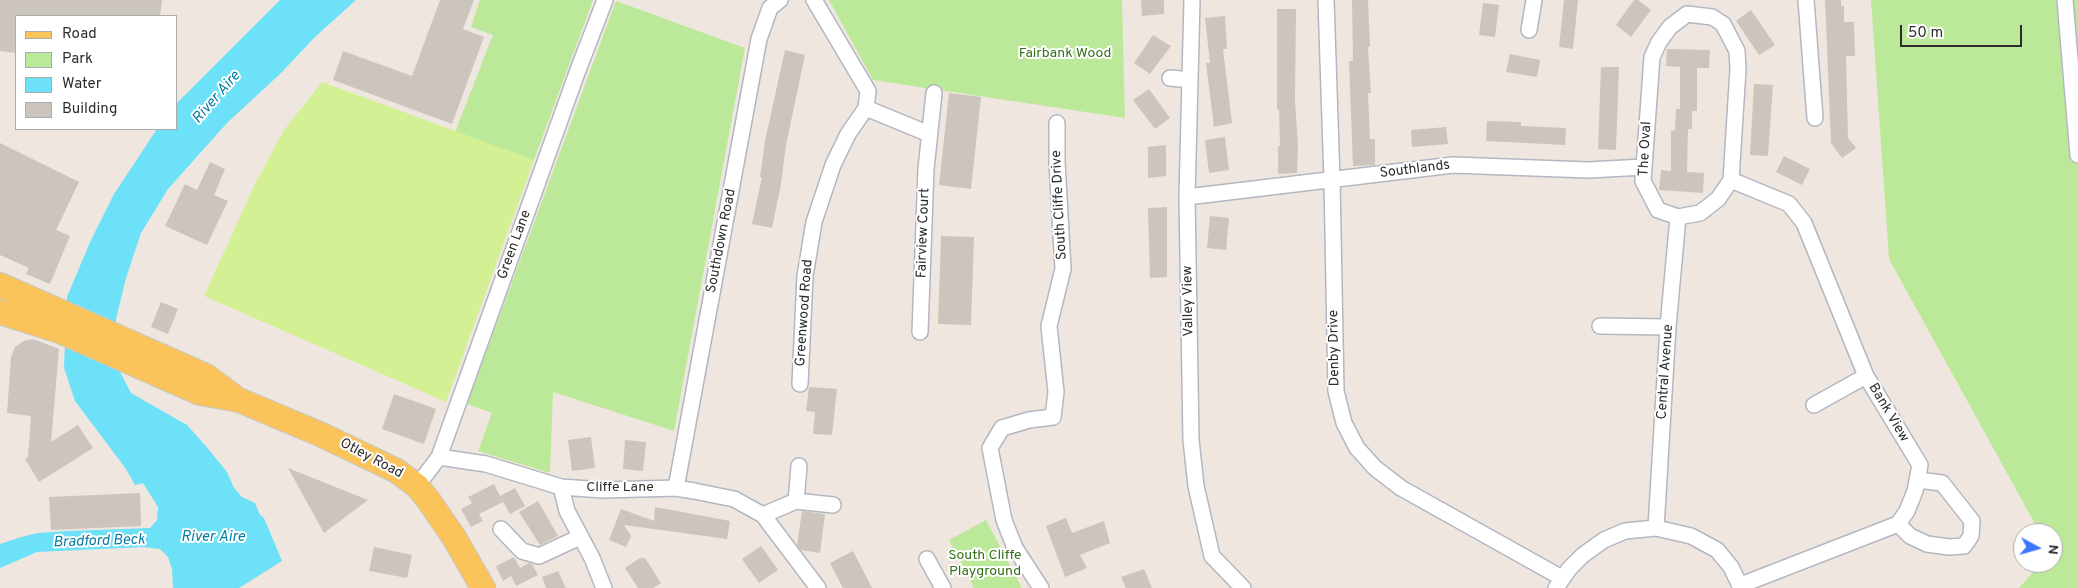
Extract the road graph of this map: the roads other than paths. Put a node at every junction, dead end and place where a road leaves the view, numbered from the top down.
1 (605, 0) edge
2 (780, 0) edge
3 (814, 0) edge
4 (1192, 0) edge
5 (1326, 0) edge
6 (1534, 0) edge
7 (1806, 0) edge
8 (2065, 0) edge
9 (1696, 7) edge
10 (1530, 30) dead end
11 (1170, 78) dead end
12 (1190, 80) junction
13 (934, 92) dead end
14 (866, 108) junction
15 (1816, 118) dead end
16 (1057, 122) dead end
17 (929, 134) junction
18 (2078, 155) edge
19 (1644, 167) junction
20 (1332, 180) junction
21 (1731, 180) junction
22 (1187, 197) junction
23 (1678, 217) junction
24 (0, 285) edge
25 (0, 313) edge
26 (63, 322) junction
27 (1600, 326) dead end
28 (1668, 327) junction
29 (920, 332) dead end
30 (1866, 376) junction
31 (800, 384) dead end
32 (1814, 405) dead end
33 (439, 457) junction
34 (799, 466) dead end
35 (1918, 480) junction
36 (417, 486) junction
37 (561, 487) junction
38 (676, 488) junction
39 (796, 501) junction
40 (833, 504) dead end
41 (763, 515) junction
42 (1898, 524) junction
43 (1656, 528) junction
44 (501, 529) dead end
45 (580, 537) junction
46 (927, 559) dead end
47 (1559, 583) edge
48 (1741, 587) edge
49 (483, 588) edge
50 (604, 588) edge
51 (818, 588) edge
52 (943, 588) edge
53 (1041, 588) edge
54 (1243, 588) edge

1 - 33 street, Green Lane
2 - 38 street, Southdown Road
3 - 14 street
4 - 12 street, Valley View
5 - 20 street, Denby Drive
6 - 10 street
7 - 15 street
8 - 18 street
9 - 19 street, The Oval
9 - 21 street, The Oval
11 - 12 street
12 - 22 street, Valley View
13 - 17 street, Fairview Court
14 - 17 street
14 - 31 street, Greenwood Road
16 - 53 street, South Cliffe Drive
17 - 29 street, Fairview Court
19 - 20 street, Southlands
19 - 23 street, The Oval
20 - 22 street, Southlands
20 - 47 street, Denby Drive
21 - 23 street
21 - 30 street, Bank View
22 - 54 street, Valley View
23 - 28 street, Central Avenue
24 - 26 main road, Otley Road
25 - 26 main road, Otley Road
26 - 36 main road, Otley Road
27 - 28 street
28 - 43 street, Central Avenue
30 - 32 street
30 - 35 street, Bank View
33 - 36 street, Green Lane
33 - 37 street, Cliffe Lane
34 - 39 street
35 - 42 street, Bank View
35 - 42 street
36 - 49 main road, Otley Road
37 - 38 street, Cliffe Lane
37 - 45 street
38 - 41 street, Cliffe Lane
39 - 40 street
39 - 41 street
41 - 51 street
42 - 48 street
43 - 47 street
43 - 48 street
44 - 45 street
45 - 50 street
46 - 52 street

